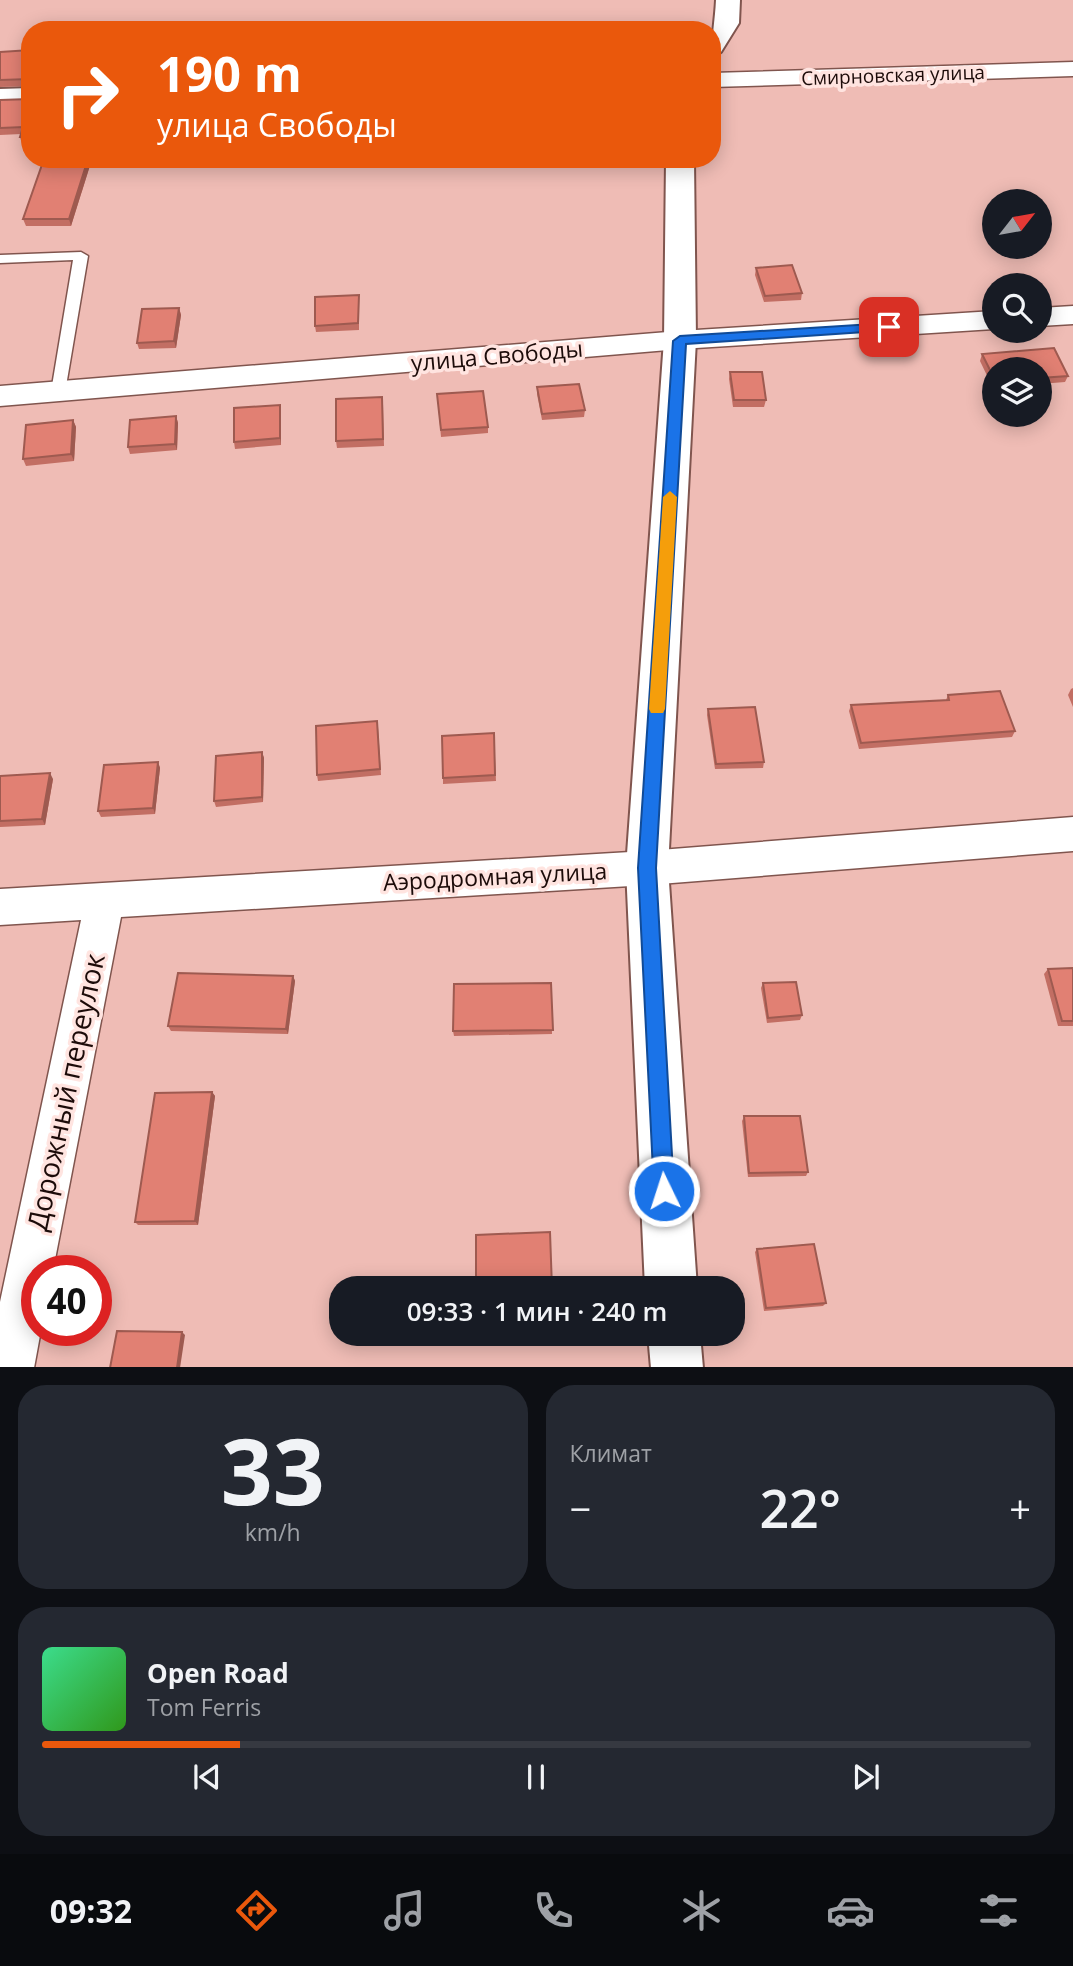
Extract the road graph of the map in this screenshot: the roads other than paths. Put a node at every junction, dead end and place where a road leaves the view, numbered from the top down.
1 (728, 0) edge
2 (721, 33) edge
3 (1073, 69) edge
4 (721, 80) edge
5 (21, 96) edge
6 (0, 97) edge
7 (680, 168) edge
8 (0, 259) edge
9 (1073, 315) edge
10 (1052, 316) edge
11 (982, 321) edge
12 (680, 341) junction
13 (58, 392) junction
14 (0, 396) edge
15 (1073, 834) edge
16 (647, 868) junction
17 (105, 900) junction
18 (0, 906) edge
19 (670, 1276) edge
20 (675, 1346) edge
21 (10, 1367) edge
22 (677, 1367) edge

1 - 2 street
3 - 4 street, Смирновская улица
5 - 6 street
7 - 12 street
8 - 13 lane
9 - 10 street
11 - 12 street, улица Свободы
12 - 13 street, улица Свободы
12 - 16 street
13 - 14 street, улица Свободы
15 - 16 street, Аэродромная улица
16 - 17 street, Аэродромная улица
16 - 19 street
17 - 18 street, Аэродромная улица
17 - 21 street, Дорожный переулок
20 - 22 street

